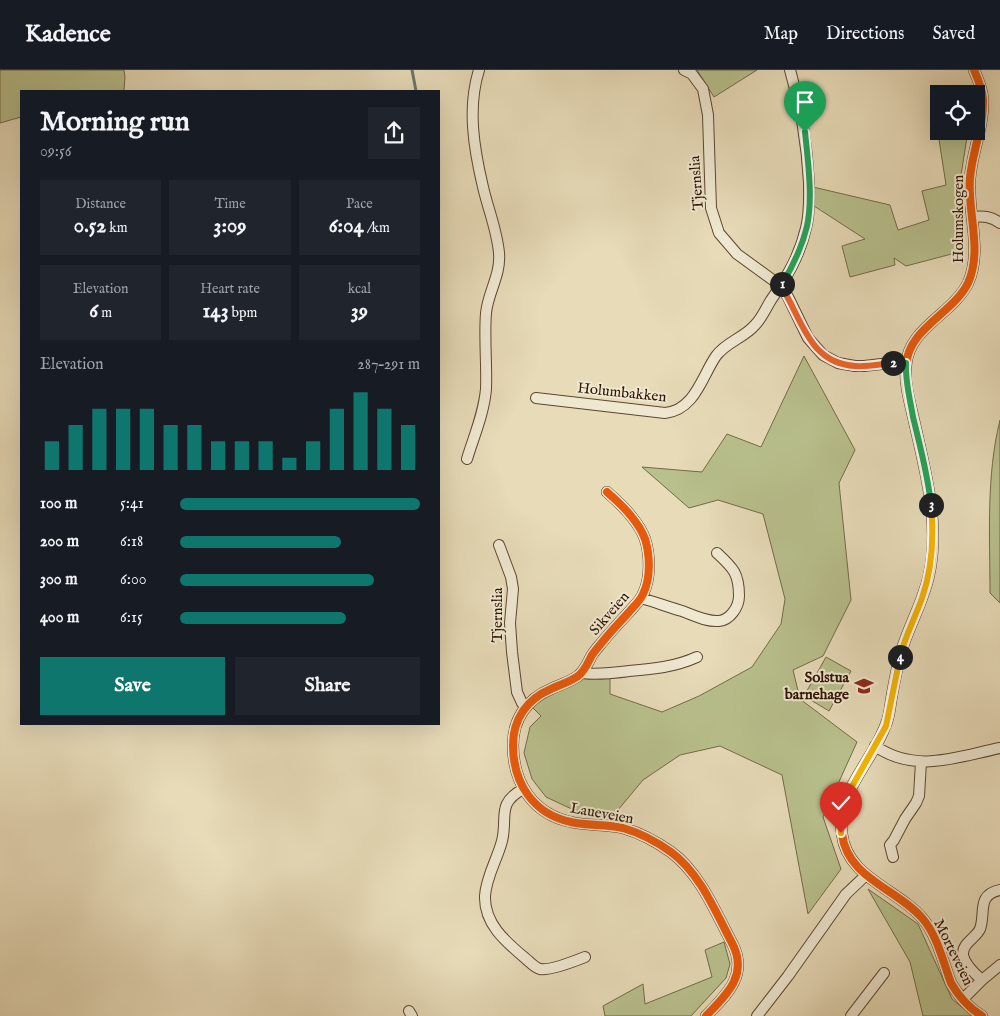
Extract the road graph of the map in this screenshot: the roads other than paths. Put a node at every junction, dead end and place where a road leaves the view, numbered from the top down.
1 (479, 70) edge
2 (684, 70) edge
3 (790, 70) edge
4 (974, 70) edge
5 (972, 217) junction
6 (1000, 224) edge
7 (781, 286) junction
8 (906, 363) junction
9 (536, 398) dead end
10 (467, 459) dead end
11 (607, 492) dead end
12 (499, 545) dead end
13 (717, 554) dead end
14 (641, 598) junction
15 (697, 657) dead end
16 (582, 673) junction
17 (526, 707) junction
18 (1000, 748) edge
19 (873, 750) junction
20 (921, 762) junction
21 (523, 789) junction
22 (893, 857) dead end
23 (866, 875) junction
24 (1000, 890) edge
25 (585, 957) dead end
26 (1000, 965) edge
27 (884, 973) dead end
28 (982, 980) junction
29 (963, 999) junction
30 (706, 1016) edge
31 (758, 1016) edge
32 (851, 1016) edge
33 (982, 1016) edge

1 - 10 street
2 - 7 street, Tjernslia
3 - 7 street, Holumbakken
4 - 5 street, Holumskogen
5 - 6 street
5 - 8 street, Holumskogen
7 - 8 street, Tjernslia
7 - 9 street, Holumbakken
8 - 19 street, Holumskogen
11 - 14 street, Sikveien
12 - 17 street, Tjernslia
13 - 14 street, Sikveien
14 - 16 street, Sikveien
15 - 16 street
16 - 17 street, Laueveien
17 - 21 street, Laueveien
18 - 20 street
19 - 20 street
19 - 23 street, Morteveien
20 - 22 street
21 - 25 street
21 - 30 street, Laueveien
23 - 29 street, Morteveien
23 - 31 street
24 - 28 street
26 - 28 street
27 - 32 street
28 - 29 street
29 - 33 street, Morteveien

